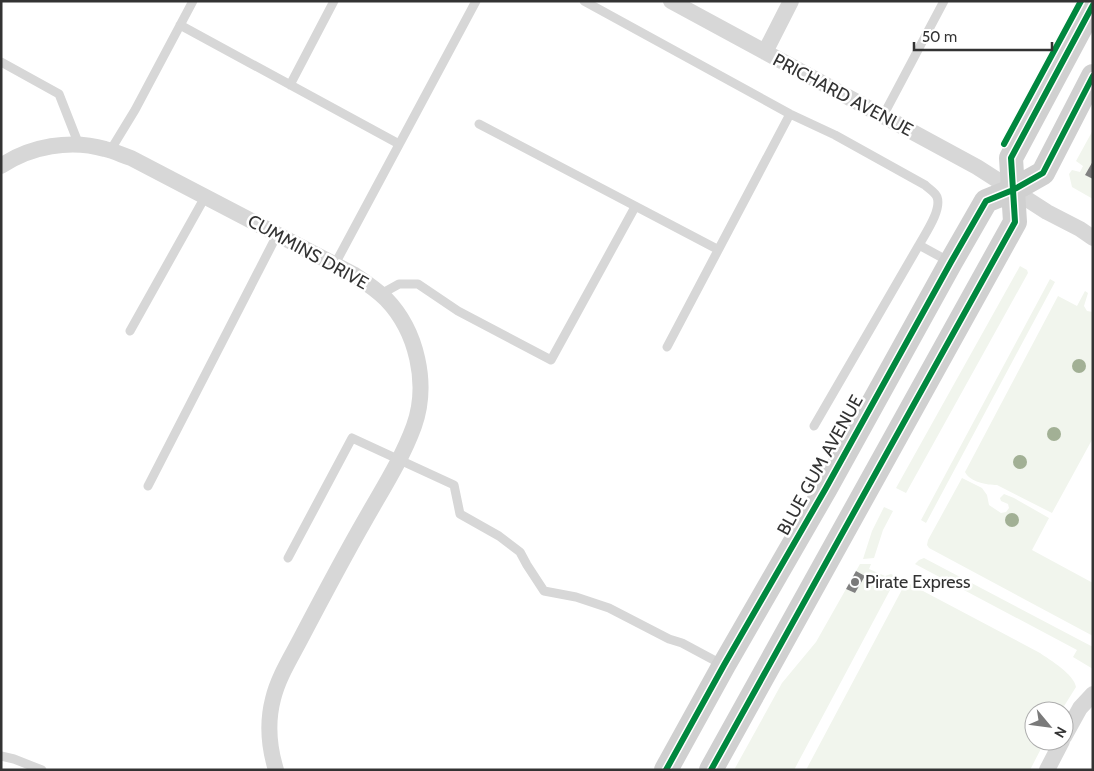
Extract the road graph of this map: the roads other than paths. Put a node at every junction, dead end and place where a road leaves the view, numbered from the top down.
1 (193, 1) edge
2 (334, 1) edge
3 (476, 1) edge
4 (584, 1) edge
5 (671, 1) edge
6 (791, 1) edge
7 (944, 1) edge
8 (1093, 5) edge
9 (180, 25) junction
10 (765, 52) junction
11 (1, 62) edge
12 (1093, 76) edge
13 (290, 85) junction
14 (790, 114) junction
15 (883, 116) junction
16 (479, 124) dead end
17 (399, 144) junction
18 (79, 145) junction
19 (110, 150) junction
20 (1, 166) edge
21 (1013, 190) junction
22 (205, 197) junction
23 (635, 207) junction
24 (278, 234) junction
25 (1093, 238) edge
26 (919, 245) junction
27 (717, 249) junction
28 (951, 262) junction
29 (335, 264) junction
30 (381, 294) junction
31 (130, 331) dead end
32 (666, 347) dead end
33 (814, 426) dead end
34 (399, 459) junction
35 (148, 486) dead end
36 (288, 558) dead end
37 (724, 665) junction
38 (1093, 694) edge
39 (1074, 719) edge
40 (1057, 751) edge
41 (1, 756) edge
42 (42, 770) edge
43 (276, 770) edge
44 (666, 770) edge
45 (711, 770) edge
46 (1047, 770) edge

1 - 9 lane
2 - 13 lane
3 - 17 lane
4 - 14 lane
5 - 10 street, PRICHARD AVENUE
6 - 10 street
7 - 15 lane
8 - 21 main road
9 - 13 lane
9 - 19 lane
10 - 15 street, PRICHARD AVENUE
11 - 18 lane
12 - 21 main road, BLUE GUM AVENUE
13 - 17 lane
14 - 26 lane
14 - 27 lane
15 - 21 street, PRICHARD AVENUE
16 - 23 lane
17 - 29 lane
18 - 19 street, CUMMINS DRIVE
18 - 20 street, CUMMINS DRIVE
19 - 22 street, CUMMINS DRIVE
21 - 25 street, PRICHARD AVENUE
21 - 28 main road, BLUE GUM AVENUE
21 - 45 main road
22 - 24 street, CUMMINS DRIVE
22 - 31 lane
23 - 27 lane
23 - 30 lane
24 - 29 street, CUMMINS DRIVE
24 - 35 lane
26 - 28 lane
26 - 33 lane
27 - 32 lane
28 - 37 main road, BLUE GUM AVENUE
29 - 30 street, CUMMINS DRIVE
30 - 34 street, CUMMINS DRIVE
34 - 36 lane
34 - 37 lane
34 - 43 street, CUMMINS DRIVE
37 - 44 main road, BLUE GUM AVENUE
38 - 39 street
40 - 46 street
41 - 42 lane

